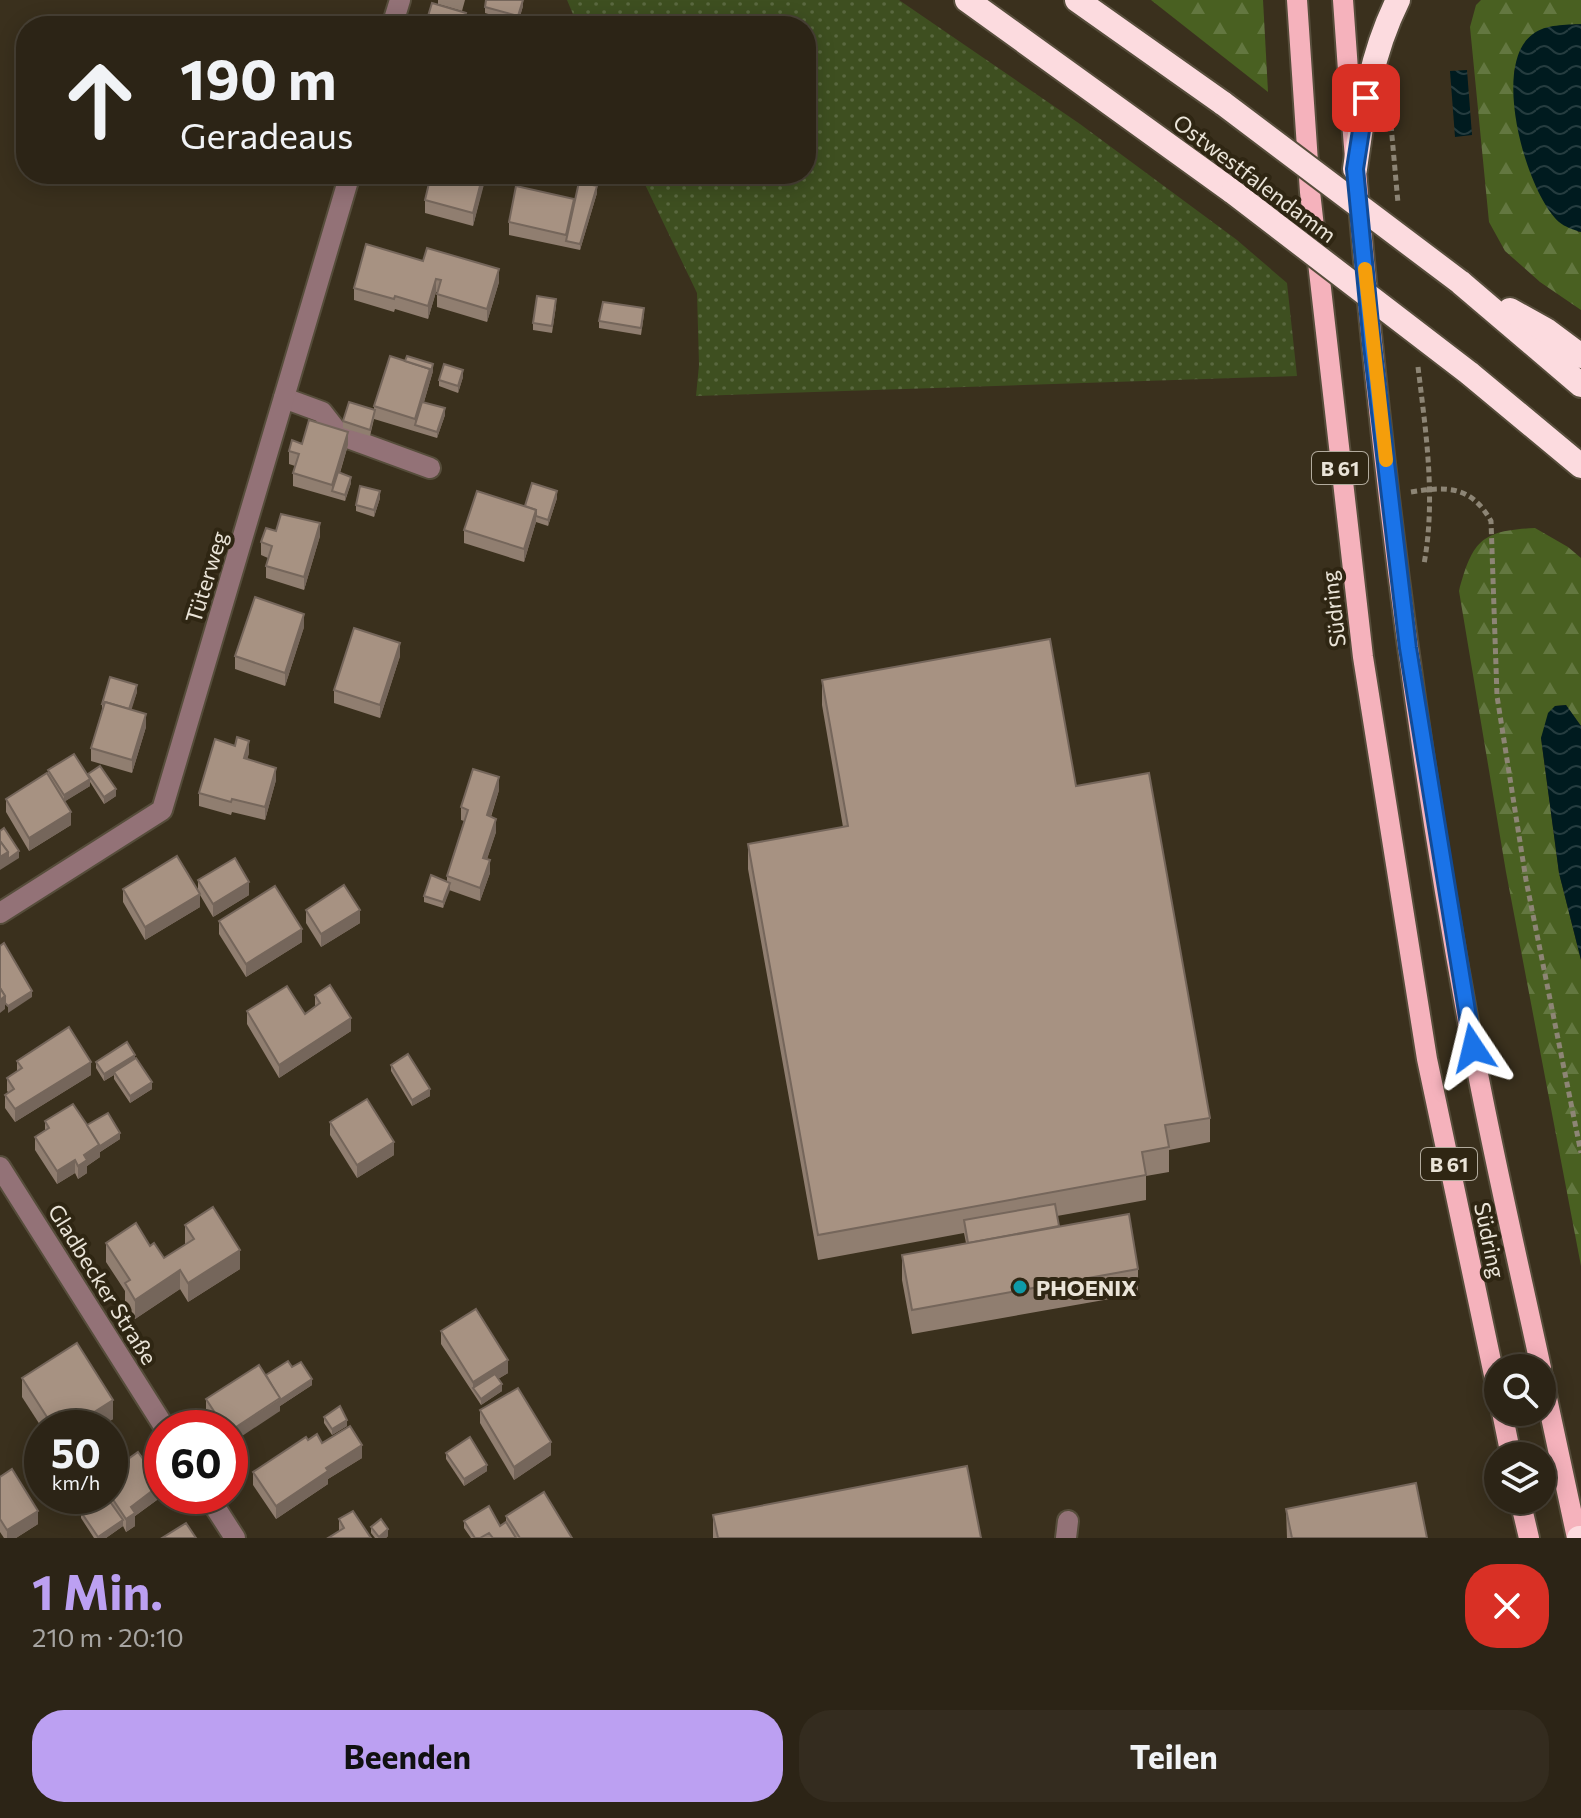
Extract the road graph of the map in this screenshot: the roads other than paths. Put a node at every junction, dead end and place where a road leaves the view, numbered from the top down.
1 (967, 0) edge
2 (1077, 0) edge
3 (1297, 0) edge
4 (1343, 0) edge
5 (1398, 0) edge
6 (1355, 169) junction
7 (347, 184) edge
8 (1460, 282) junction
9 (1581, 356) edge
10 (1581, 385) edge
11 (284, 398) junction
12 (1581, 466) edge
13 (430, 468) dead end
14 (0, 913) edge
15 (0, 1167) edge
16 (1490, 1354) edge
17 (1538, 1354) edge
18 (154, 1410) edge
19 (1554, 1426) edge
20 (220, 1514) edge
21 (1523, 1514) edge
22 (235, 1538) edge
23 (1529, 1538) edge
24 (1579, 1538) edge

1 - 12 highway, Ostwestfalendamm, bridge
2 - 8 highway, Ostwestfalendamm, bridge
3 - 16 main road, Südring / B 61
4 - 6 main road, Südring
5 - 6 highway
6 - 17 main road, Südring
7 - 11 street, Tüterweg
8 - 9 highway
8 - 10 highway, Ostwestfalendamm
11 - 13 street
11 - 14 street, Tüterweg
15 - 18 street, Gladbecker Straße
19 - 24 main road
20 - 22 street
21 - 23 main road

